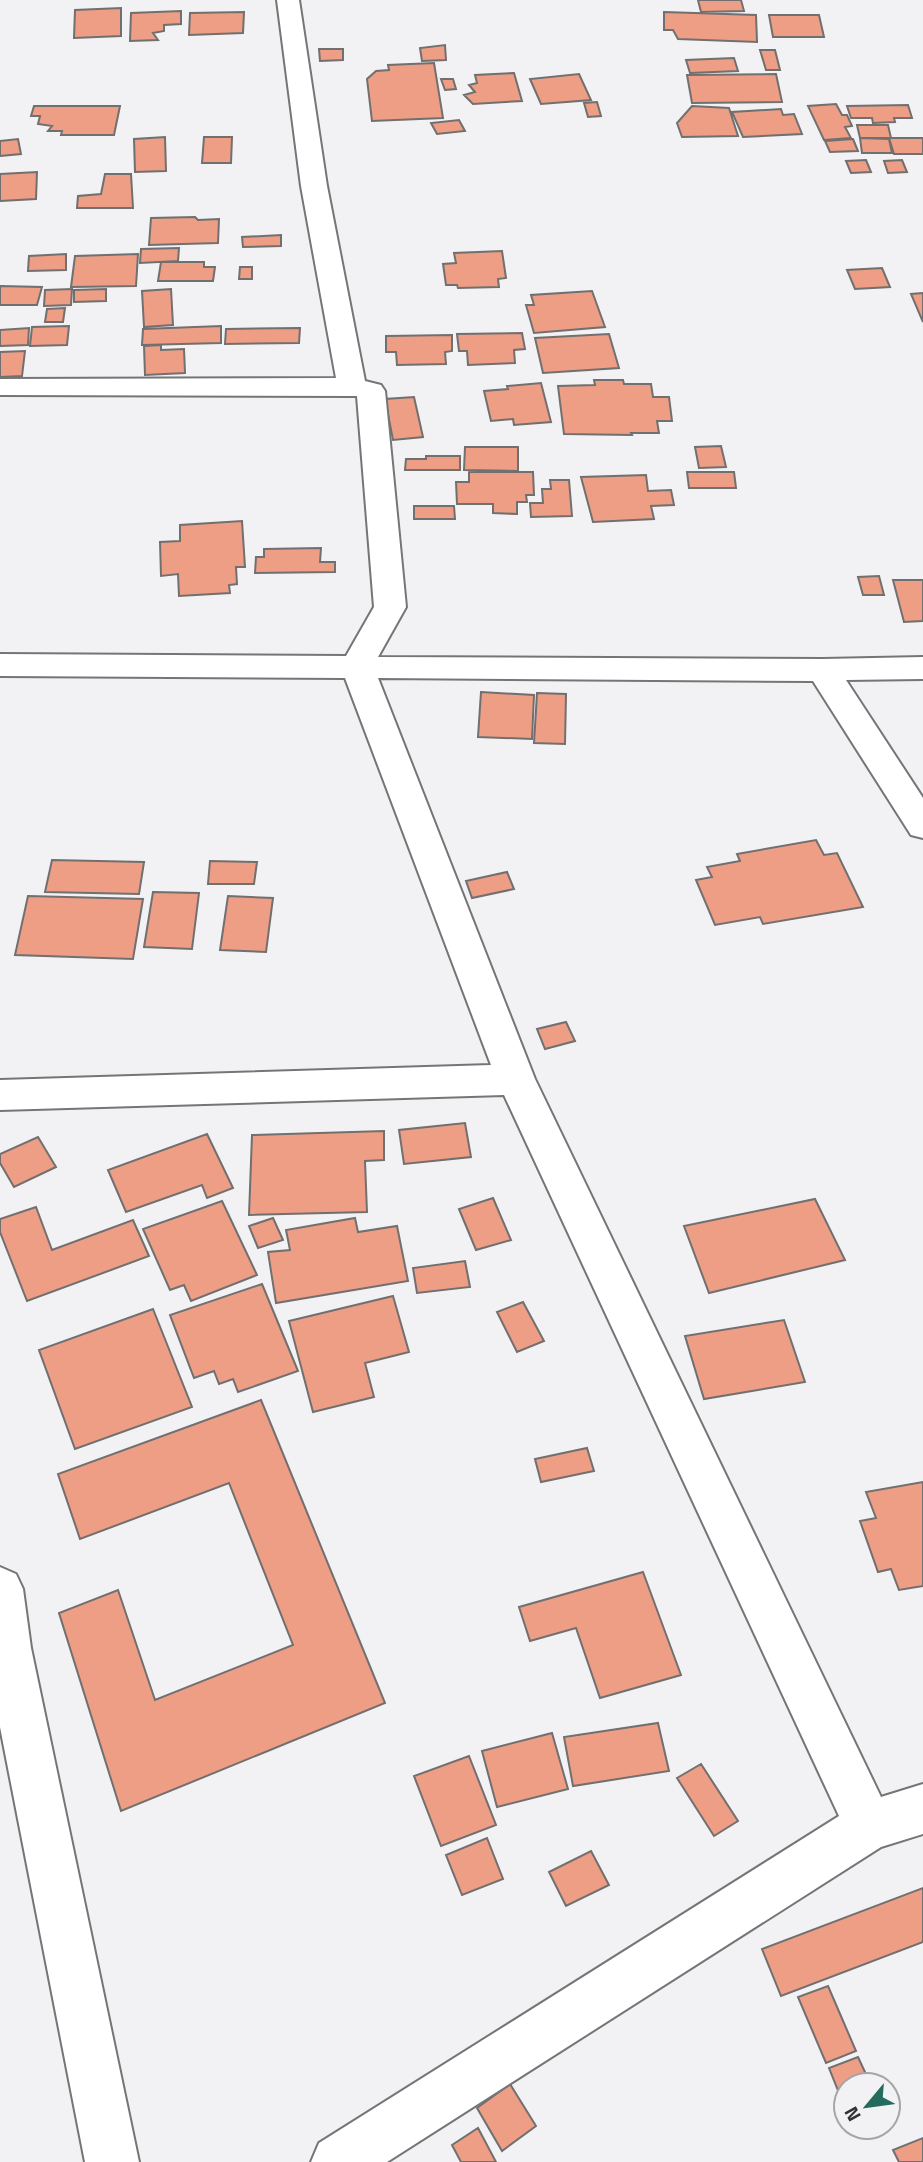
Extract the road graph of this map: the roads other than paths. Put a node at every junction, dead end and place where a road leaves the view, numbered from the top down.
1 (288, 0) edge
2 (352, 386) junction
3 (0, 387) edge
4 (0, 665) edge
5 (357, 666) junction
6 (923, 668) edge
7 (823, 670) junction
8 (923, 826) edge
9 (516, 1079) junction
10 (0, 1095) edge
11 (0, 1589) edge
12 (4, 1648) edge
13 (923, 1809) edge
14 (869, 1826) junction
15 (112, 2162) edge
16 (338, 2162) edge

1 - 2 street
2 - 3 street
2 - 5 street
4 - 5 street
5 - 7 street
5 - 9 street
6 - 7 street
7 - 8 street
9 - 10 street
9 - 14 street
11 - 12 street
12 - 15 street
13 - 14 street
14 - 16 street

